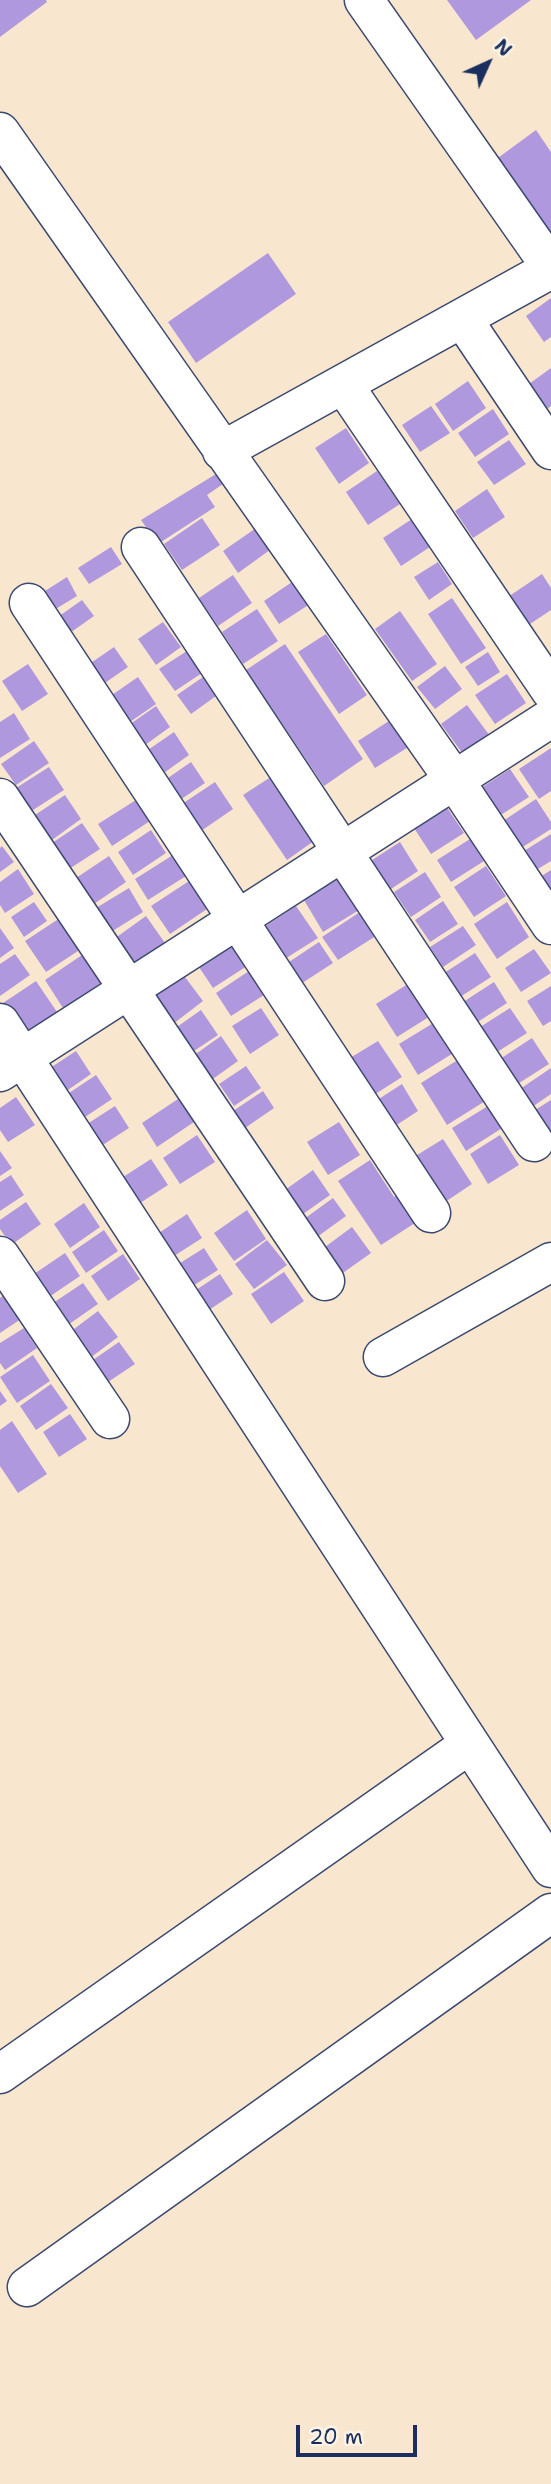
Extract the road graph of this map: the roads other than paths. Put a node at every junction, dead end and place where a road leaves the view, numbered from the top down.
1 (364, 0) edge
2 (0, 132) edge
3 (551, 268) edge
4 (462, 318) junction
5 (343, 384) junction
6 (551, 450) edge
7 (222, 451) junction
8 (141, 547) dead end
9 (29, 603) dead end
10 (551, 691) edge
11 (551, 718) edge
12 (455, 781) junction
13 (0, 798) edge
14 (346, 853) junction
15 (237, 920) junction
16 (551, 925) edge
17 (128, 989) junction
18 (0, 1023) edge
19 (12, 1065) edge
20 (534, 1142) dead end
21 (431, 1213) dead end
22 (0, 1256) edge
23 (551, 1262) edge
24 (325, 1281) dead end
25 (383, 1357) dead end
26 (110, 1419) dead end
27 (470, 1744) junction
28 (551, 1868) edge
29 (551, 1913) edge
30 (0, 2074) edge
31 (27, 2287) dead end

1 - 3 street
2 - 7 street
3 - 4 street
4 - 5 street
4 - 6 street
5 - 7 street
5 - 10 street
7 - 12 street
8 - 14 street
9 - 15 street
11 - 12 street
12 - 14 street
12 - 16 street
13 - 17 street
14 - 15 street
14 - 20 street
15 - 17 street
15 - 21 street
17 - 19 street
17 - 24 street
18 - 19 street
19 - 27 street
22 - 26 street
23 - 25 street
27 - 28 street
27 - 30 street
29 - 31 street

